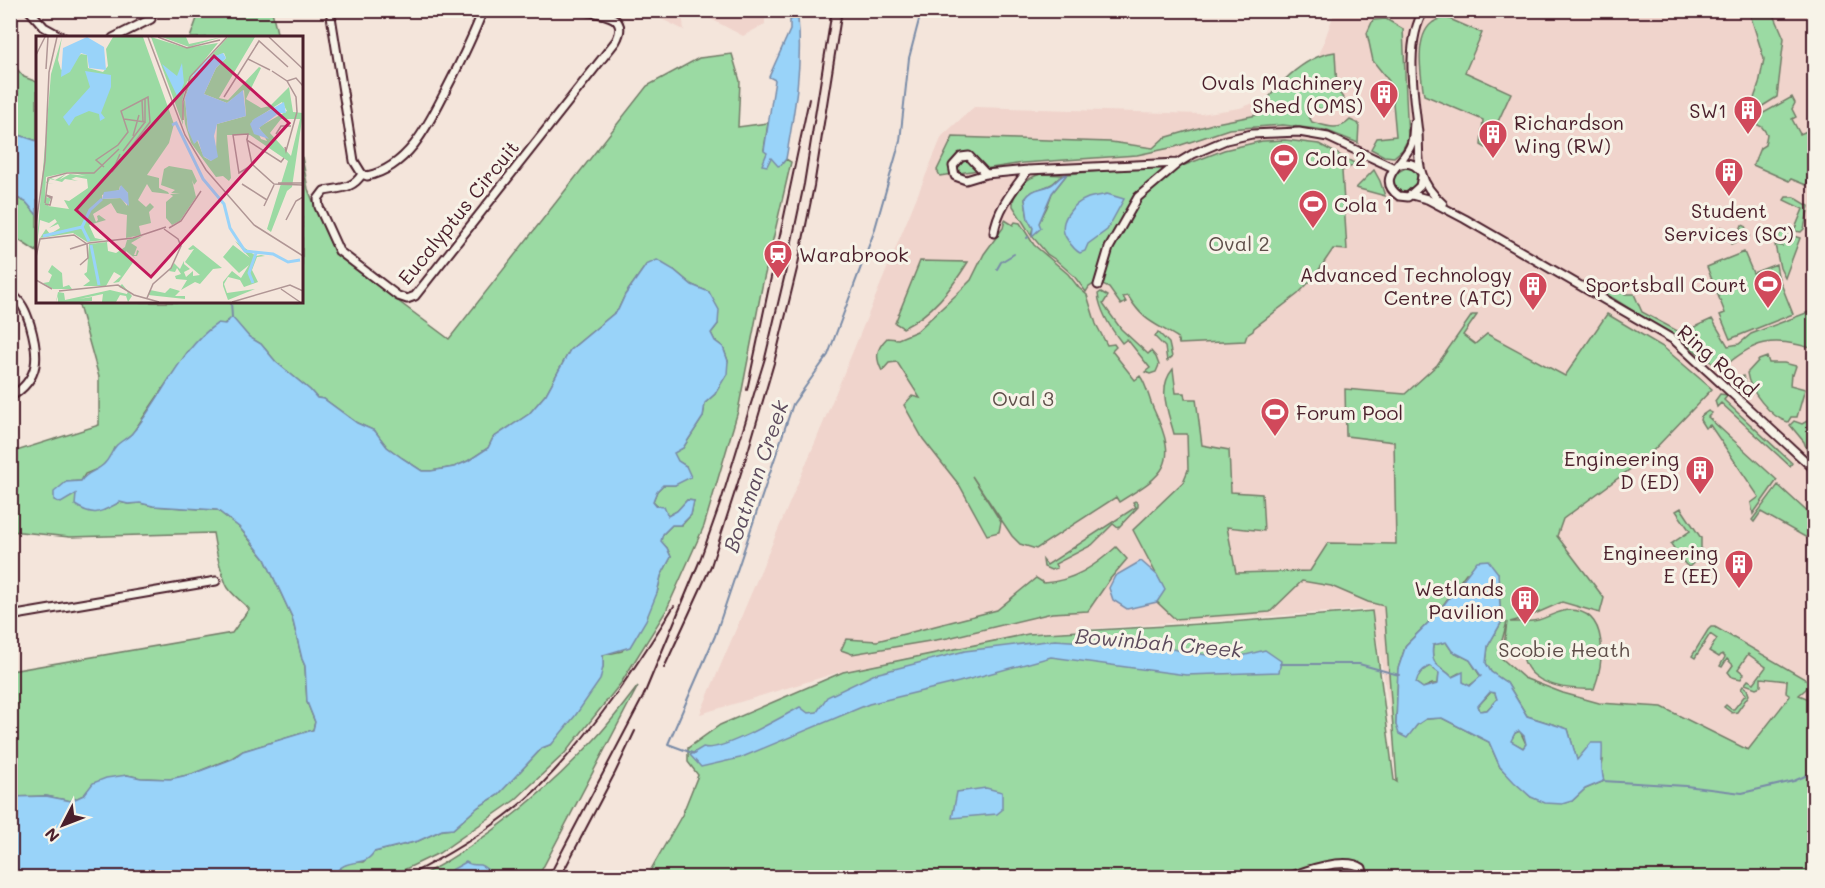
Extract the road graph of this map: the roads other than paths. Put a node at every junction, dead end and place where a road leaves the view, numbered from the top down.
1 (29, 10) edge
2 (330, 10) edge
3 (483, 10) edge
4 (579, 10) edge
5 (1424, 10) edge
6 (151, 19) dead end
7 (60, 36) edge
8 (117, 36) edge
9 (1415, 114) junction
10 (1178, 163) junction
11 (1380, 163) junction
12 (1395, 167) junction
13 (1028, 170) junction
14 (362, 174) junction
15 (986, 174) junction
16 (1421, 174) junction
17 (1390, 177) junction
18 (1412, 195) junction
19 (1465, 219) junction
20 (994, 233) dead end
21 (1098, 285) dead end
22 (10, 293) edge
23 (10, 397) edge
24 (1815, 469) edge
25 (216, 581) dead end
26 (10, 616) edge
27 (1287, 878) edge
28 (1364, 878) edge

1 - 7 street
2 - 14 street
3 - 14 street
4 - 14 street, Eucalyptus Circuit
5 - 9 street, Ring Road
6 - 8 street
9 - 12 street, Ring Road
9 - 16 street, Ring Road
10 - 11 street
10 - 13 street
10 - 21 street
11 - 12 street
11 - 17 street
12 - 16 street
12 - 17 street, Ring Road
13 - 15 street
13 - 20 street
15 - 15 street
16 - 18 street
16 - 19 street, Ring Road
17 - 18 street, Ring Road
18 - 19 street, Ring Road
19 - 24 street, Ring Road
22 - 23 street
25 - 26 street
27 - 28 street

